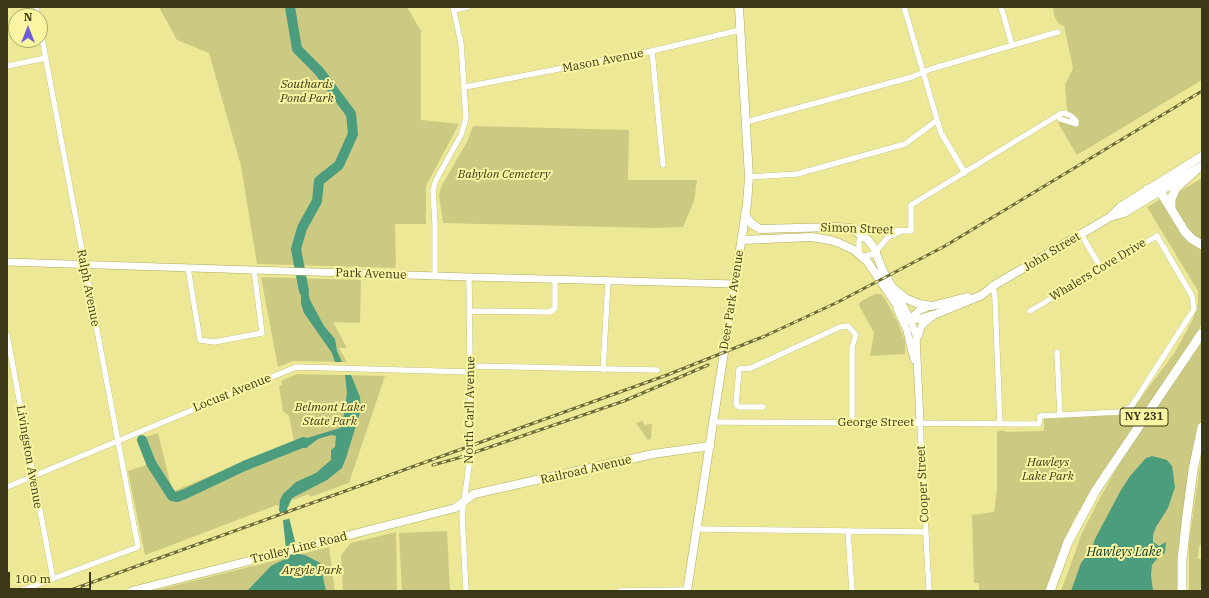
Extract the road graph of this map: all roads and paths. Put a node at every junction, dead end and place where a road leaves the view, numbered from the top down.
1 (468, 7) edge
2 (739, 7) edge
3 (904, 7) edge
4 (1001, 7) edge
5 (454, 9) edge
6 (740, 30) junction
7 (1058, 32) dead end
8 (1012, 45) junction
9 (44, 48) edge
10 (652, 51) junction
11 (46, 58) junction
12 (7, 66) edge
13 (922, 72) junction
14 (465, 87) junction
15 (1058, 116) dead end
16 (936, 121) junction
17 (746, 122) junction
18 (1202, 156) edge
19 (663, 165) dead end
20 (1199, 168) edge
21 (965, 173) junction
22 (749, 177) junction
23 (1148, 189) junction
24 (1160, 191) junction
25 (1171, 209) junction
26 (745, 215) junction
27 (1110, 217) junction
28 (802, 228) junction
29 (851, 228) joint
30 (902, 231) junction
31 (864, 232) junction
32 (1081, 234) junction
33 (742, 237) junction
34 (1202, 245) edge
35 (876, 253) junction
36 (860, 255) junction
37 (7, 262) edge
38 (84, 264) junction
39 (188, 268) junction
40 (1101, 268) junction
41 (254, 270) junction
42 (434, 276) junction
43 (469, 277) junction
44 (555, 279) junction
45 (608, 281) junction
46 (734, 284) junction
47 (993, 286) junction
48 (892, 287) junction
49 (892, 300) junction
50 (932, 306) junction
51 (1030, 311) dead end
52 (470, 312) junction
53 (936, 314) junction
54 (910, 318) junction
55 (907, 331) junction
56 (1202, 333) edge
57 (7, 335) edge
58 (917, 340) junction
59 (1057, 352) dead end
60 (471, 369) junction
61 (603, 370) junction
62 (657, 370) dead end
63 (918, 378) junction
64 (763, 407) dead end
65 (1060, 415) junction
66 (714, 422) junction
67 (852, 423) junction
68 (920, 423) junction
69 (1000, 424) junction
70 (1039, 424) joint
71 (1202, 427) edge
72 (118, 440) junction
73 (710, 446) junction
74 (1111, 468) junction
75 (33, 476) junction
76 (7, 487) edge
77 (464, 501) junction
78 (697, 529) junction
79 (848, 531) junction
80 (926, 532) junction
81 (52, 579) junction
82 (20, 591) edge
83 (132, 591) edge
84 (466, 591) edge
85 (620, 591) edge
86 (687, 591) edge
87 (852, 591) edge
88 (929, 591) edge
89 (1050, 591) edge
90 (1056, 591) edge
91 (1182, 591) edge

1 - 5 street
2 - 6 main road, Deer Park Avenue
3 - 13 street
4 - 8 street
5 - 14 street
6 - 10 street, Mason Avenue
6 - 17 main road, Deer Park Avenue
7 - 8 street
8 - 13 street
9 - 11 street, Ralph Avenue
10 - 14 street, Mason Avenue
10 - 19 street
11 - 12 street
11 - 38 street, Ralph Avenue
13 - 16 street
13 - 17 street
14 - 42 street
15 - 21 street
16 - 21 street
16 - 22 street
17 - 22 main road, Deer Park Avenue
18 - 23 main road, John Street
20 - 24 main road, John Street
20 - 25 main road
21 - 30 street, Simon Street
22 - 26 main road, Deer Park Avenue
23 - 24 main road
23 - 27 main road, John Street
24 - 25 main road
24 - 27 main road, John Street
25 - 34 main road
26 - 28 main road, Simon Street
26 - 33 main road, Deer Park Avenue
27 - 32 main road, John Street
28 - 29 main road, Simon Street
28 - 33 main road, Simon Street
29 - 31 main road, Cooper Street
30 - 31 street, Simon Street
30 - 35 street
31 - 35 main road, Cooper Street
31 - 36 street
32 - 40 street
32 - 47 main road, John Street
33 - 36 main road, Simon Street
33 - 46 main road, Deer Park Avenue
35 - 36 street
35 - 48 main road, Cooper Street
36 - 49 main road
37 - 38 street, Park Avenue
38 - 39 street, Park Avenue
38 - 72 street, Ralph Avenue
39 - 41 street, Park Avenue
39 - 41 street
40 - 51 street, Whalers Cove Drive
40 - 65 street, Whalers Cove Drive
41 - 42 street, Park Avenue
42 - 43 street, Park Avenue
43 - 44 street, Park Avenue
43 - 52 street, North Carll Avenue
44 - 45 street, Park Avenue
44 - 52 street
45 - 46 street, Park Avenue
45 - 61 street
46 - 66 main road, Deer Park Avenue
47 - 50 main road, John Street
47 - 53 main road, John Street
47 - 69 street
48 - 50 main road, John Street
48 - 54 street, Cooper Street
49 - 54 main road
49 - 55 street, Cooper Street
50 - 54 street, John Street
52 - 60 street, North Carll Avenue
53 - 54 main road, John Street
53 - 58 street, John Street
54 - 55 street
54 - 58 street, Cooper Street
55 - 63 street, Cooper Street
56 - 74 main road, NY 231
57 - 75 street, Livingston Avenue
58 - 63 street, Cooper Street
59 - 65 street
60 - 61 street, Locust Avenue
60 - 72 street, Locust Avenue
60 - 77 street, North Carll Avenue
61 - 62 street, Locust Avenue
63 - 68 street, Cooper Street
64 - 67 street
65 - 70 street, Whalers Cove Drive
66 - 67 street, George Street
66 - 73 main road, Deer Park Avenue
67 - 68 street, George Street
68 - 69 street, George Street
68 - 80 street, Cooper Street
69 - 70 street, George Street
71 - 91 main road
72 - 75 street, Locust Avenue
72 - 81 street, Ralph Avenue
73 - 77 main road, Railroad Avenue
73 - 78 main road, Deer Park Avenue
74 - 89 main road
74 - 90 main road
75 - 76 street, Locust Avenue
75 - 81 street, Livingston Avenue
77 - 83 main road, Trolley Line Road
77 - 84 street, North Carll Avenue
78 - 79 street
78 - 86 main road, Deer Park Avenue
79 - 80 street
79 - 87 street
80 - 88 street, Cooper Street
81 - 82 street
85 - 86 street

